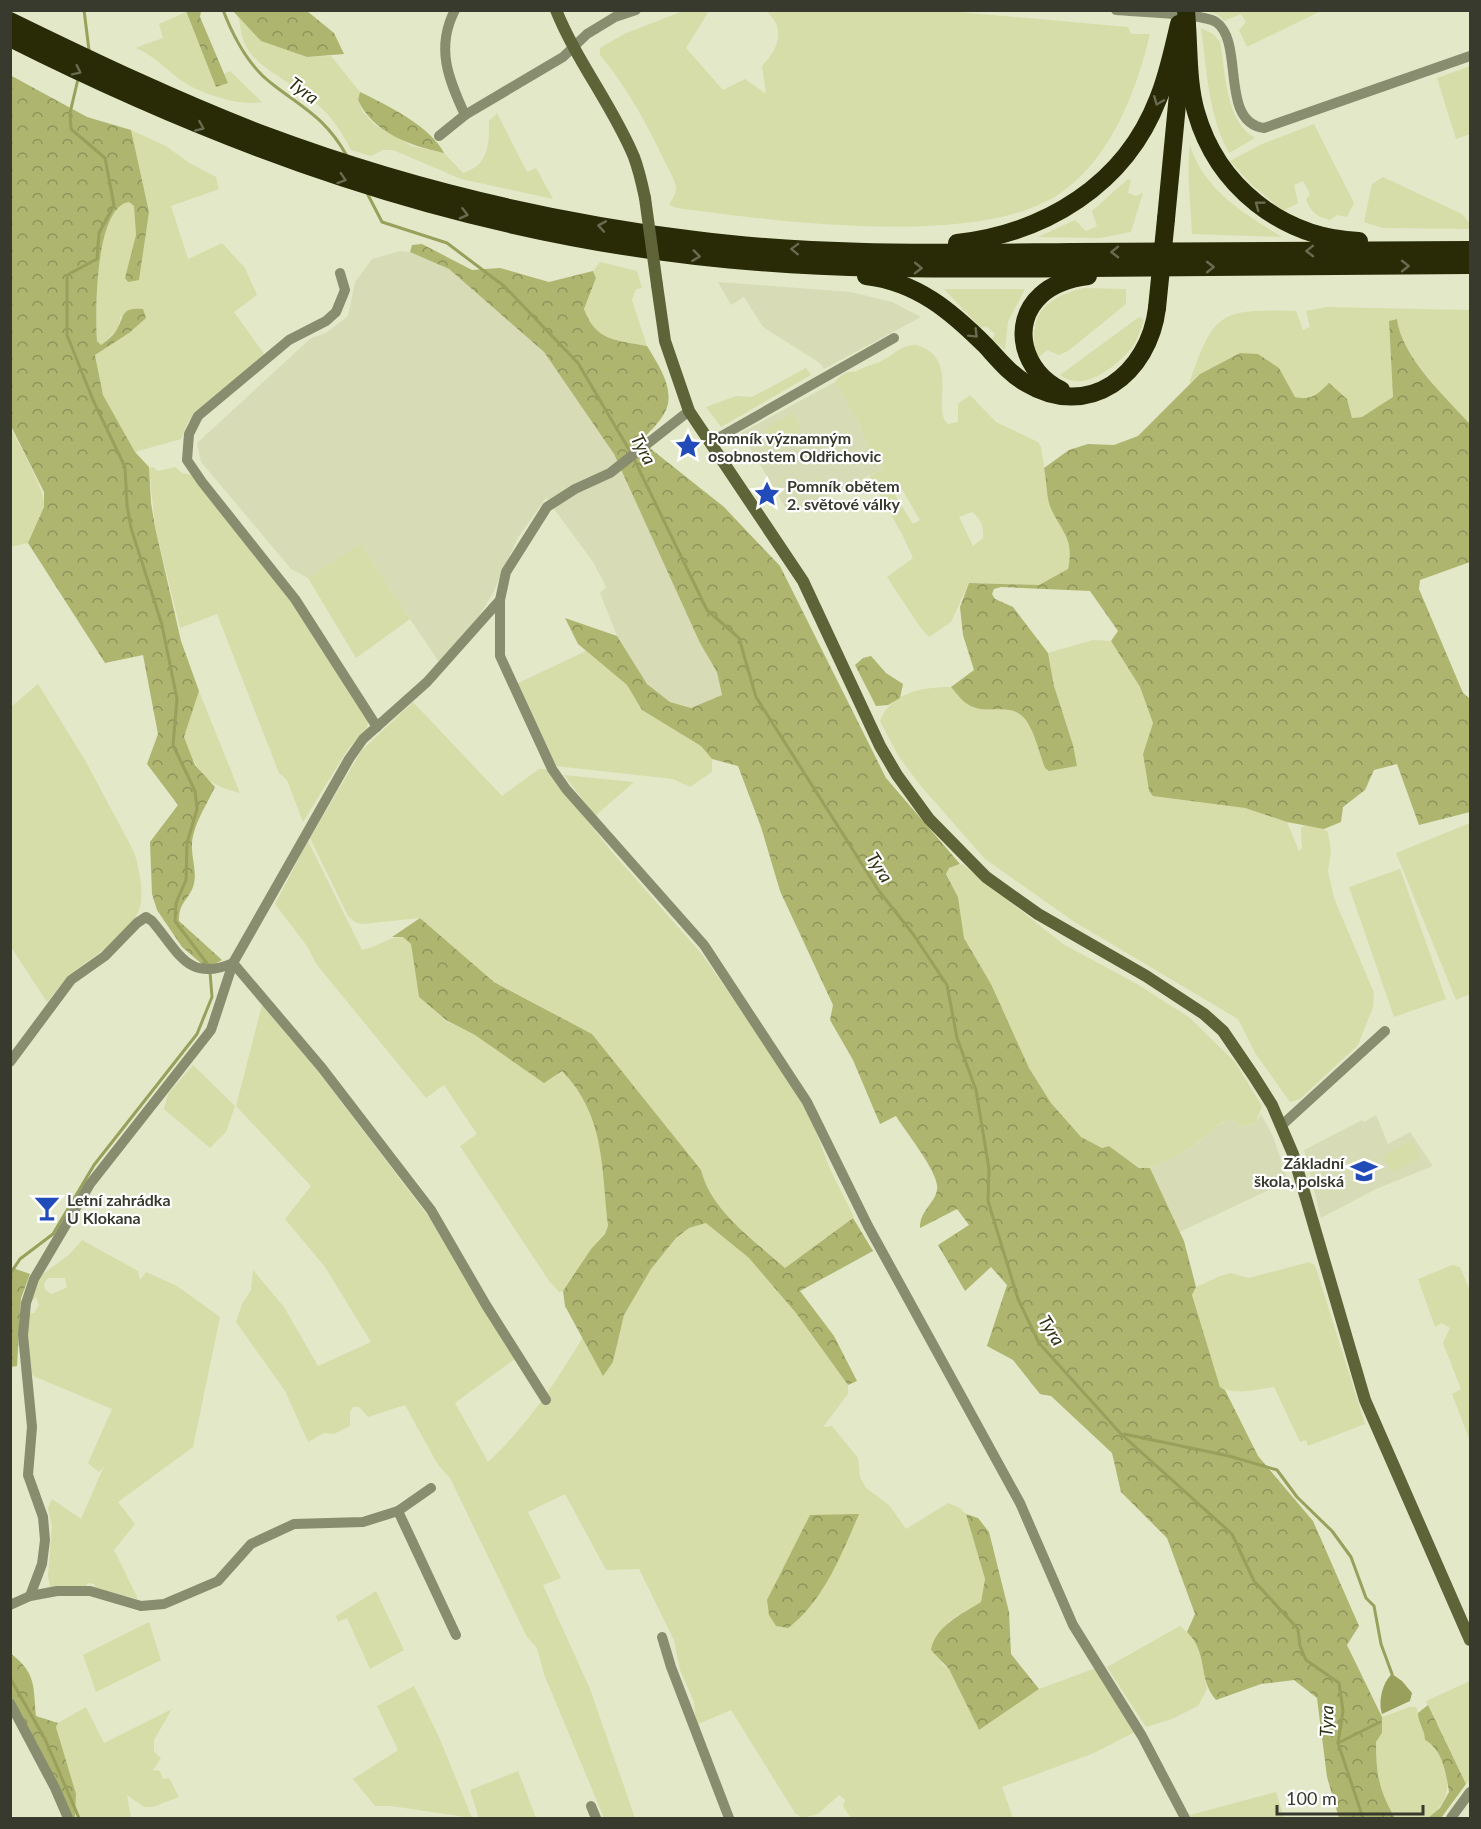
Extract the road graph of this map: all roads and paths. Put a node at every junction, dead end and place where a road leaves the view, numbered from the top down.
1 (455, 10) edge
2 (556, 10) edge
3 (636, 10) edge
4 (1116, 10) edge
5 (1184, 18) edge
6 (10, 21) edge
7 (10, 38) edge
8 (38, 43) junction
9 (573, 47) junction
10 (1470, 56) edge
11 (123, 84) junction
12 (465, 115) junction
13 (439, 136) dead end
14 (1431, 250) junction
15 (1470, 250) edge
16 (854, 251) junction
17 (776, 263) junction
18 (1470, 265) edge
19 (1152, 268) junction
20 (340, 273) dead end
21 (894, 338) dead end
22 (1080, 395) junction
23 (689, 411) junction
24 (711, 442) junction
25 (500, 600) junction
26 (377, 727) junction
27 (233, 963) junction
28 (1385, 1031) dead end
29 (10, 1062) edge
30 (1282, 1125) junction
31 (546, 1400) dead end
32 (430, 1488) dead end
33 (398, 1510) junction
34 (30, 1596) junction
35 (10, 1605) edge
36 (456, 1635) dead end
37 (662, 1637) dead end
38 (1470, 1640) edge
39 (10, 1703) edge
40 (1470, 1792) edge
41 (591, 1806) dead end
42 (68, 1818) edge
43 (596, 1818) edge
44 (729, 1818) edge
45 (1185, 1818) edge
46 (1451, 1818) edge

1 - 12 street
2 - 9 street
3 - 9 street
4 - 10 street
14 -> 5 highway
5 -> 16 highway
5 - 22 highway, bridge
6 - 8 highway
7 - 8 highway
8 - 11 highway
9 - 12 street
9 - 23 street, bridge
16 -> 11 highway
11 -> 17 highway
12 - 13 street
14 - 15 highway
14 -> 16 highway
17 -> 19 highway
17 -> 22 highway
19 -> 18 highway
19 - 22 highway
20 - 26 street
21 - 24 street
23 - 24 street
23 - 25 street
24 - 30 street
25 - 26 street
25 - 45 street
26 - 27 street
27 - 29 street
27 - 31 street
27 - 34 street
28 - 30 street
30 - 38 street
32 - 33 street
33 - 34 street
33 - 36 street
34 - 35 street
37 - 44 street
39 - 42 street
40 - 46 street
41 - 43 street

